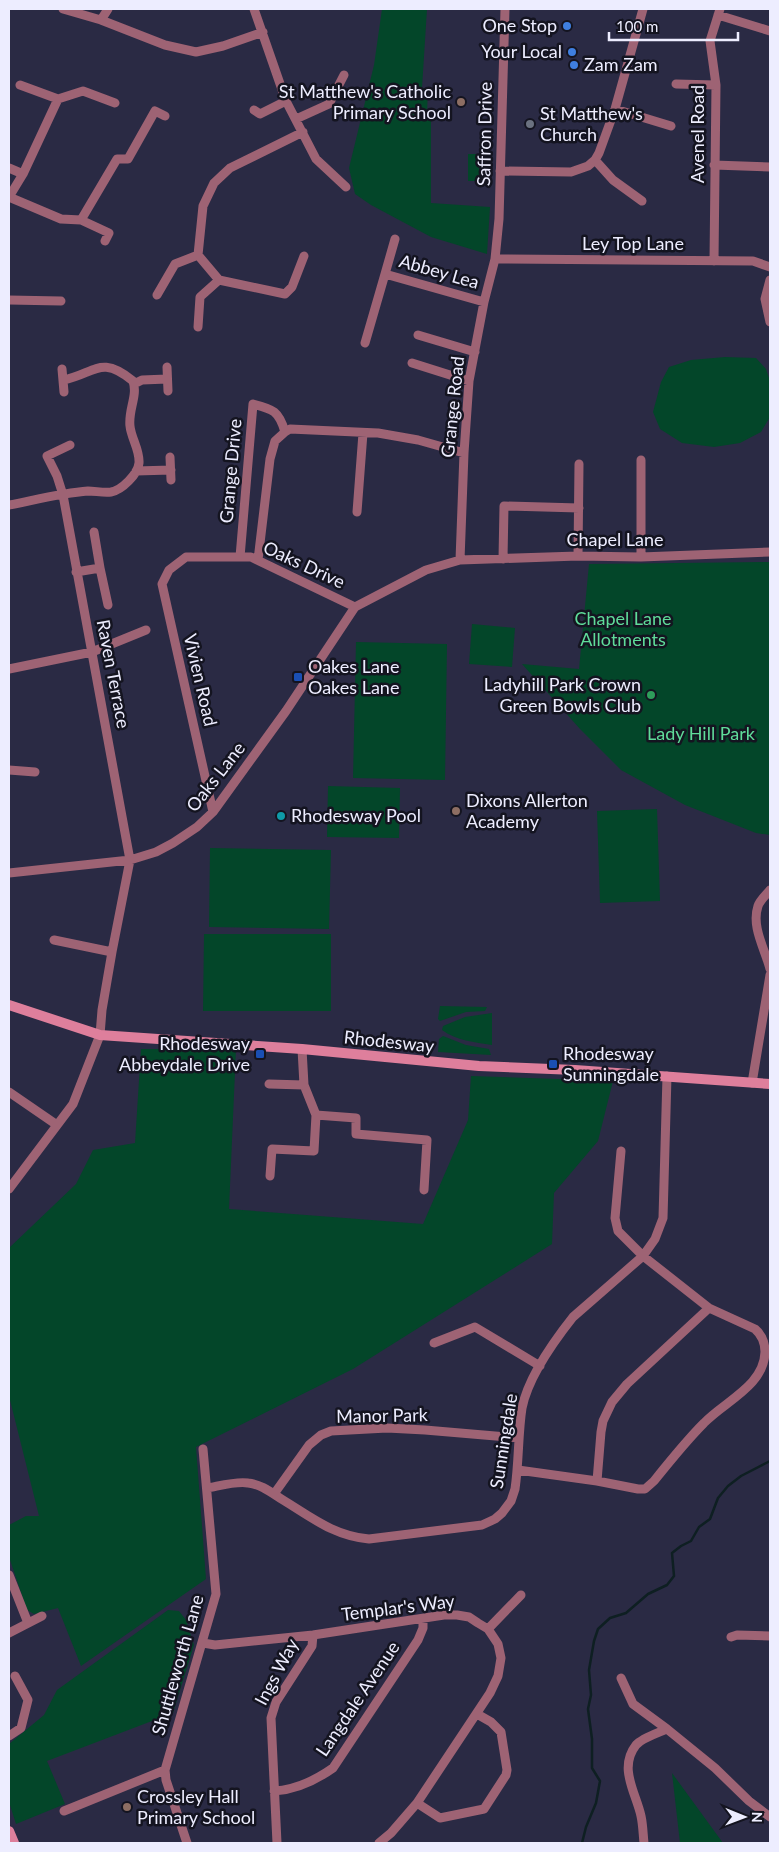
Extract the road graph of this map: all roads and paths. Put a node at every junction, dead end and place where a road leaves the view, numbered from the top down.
1 (63, 9) edge
2 (108, 9) edge
3 (254, 9) edge
4 (505, 9) edge
5 (640, 9) edge
6 (719, 12) edge
7 (101, 20) junction
8 (770, 31) edge
9 (263, 32) junction
10 (344, 75) dead end
11 (676, 84) dead end
12 (20, 85) dead end
13 (716, 85) junction
14 (58, 99) junction
15 (286, 101) junction
16 (114, 103) dead end
17 (615, 109) junction
18 (254, 110) dead end
19 (165, 116) dead end
20 (296, 119) junction
21 (671, 126) dead end
22 (303, 132) junction
23 (594, 160) junction
24 (714, 164) junction
25 (770, 167) edge
26 (9, 168) edge
27 (500, 171) junction
28 (22, 174) junction
29 (346, 187) dead end
30 (9, 197) edge
31 (642, 201) dead end
32 (81, 220) junction
33 (395, 239) dead end
34 (105, 241) dead end
35 (198, 255) junction
36 (304, 256) dead end
37 (495, 259) junction
38 (714, 260) junction
39 (770, 267) edge
40 (385, 274) junction
41 (219, 280) junction
42 (770, 280) edge
43 (157, 295) dead end
44 (9, 300) edge
45 (61, 301) dead end
46 (484, 302) junction
47 (770, 322) edge
48 (198, 327) dead end
49 (418, 335) dead end
50 (365, 343) dead end
51 (474, 352) junction
52 (412, 363) dead end
53 (167, 366) dead end
54 (62, 369) dead end
55 (168, 379) junction
56 (63, 380) junction
57 (469, 381) junction
58 (134, 384) junction
59 (168, 391) dead end
60 (64, 392) dead end
61 (285, 432) junction
62 (363, 433) junction
63 (70, 444) dead end
64 (464, 452) junction
65 (170, 457) dead end
66 (642, 460) dead end
67 (579, 464) dead end
68 (171, 470) junction
69 (136, 471) junction
70 (171, 480) dead end
71 (63, 495) junction
72 (9, 505) edge
73 (578, 508) junction
74 (356, 512) dead end
75 (94, 532) dead end
76 (770, 552) edge
77 (578, 556) junction
78 (240, 557) junction
79 (642, 557) junction
80 (503, 559) junction
81 (258, 560) junction
82 (460, 560) junction
83 (100, 568) junction
84 (76, 572) junction
85 (162, 584) joint
86 (108, 605) dead end
87 (355, 607) junction
88 (146, 630) dead end
89 (92, 652) junction
90 (9, 669) edge
91 (9, 770) edge
92 (35, 772) dead end
93 (213, 812) junction
94 (130, 860) junction
95 (9, 873) edge
96 (770, 890) edge
97 (54, 940) dead end
98 (112, 952) junction
99 (770, 965) edge
100 (770, 975) edge
101 (9, 1005) edge
102 (100, 1034) junction
103 (302, 1050) junction
104 (668, 1076) junction
105 (752, 1083) junction
106 (268, 1084) dead end
107 (770, 1084) edge
108 (304, 1085) junction
109 (9, 1092) edge
110 (316, 1115) junction
111 (57, 1125) junction
112 (621, 1151) dead end
113 (270, 1176) dead end
114 (9, 1189) edge
115 (424, 1190) dead end
116 (643, 1256) junction
117 (709, 1308) junction
118 (434, 1343) dead end
119 (540, 1366) junction
120 (519, 1438) junction
121 (203, 1448) dead end
122 (518, 1470) junction
123 (597, 1481) junction
124 (207, 1488) junction
125 (274, 1494) junction
126 (9, 1575) edge
127 (521, 1595) dead end
128 (42, 1616) dead end
129 (423, 1619) junction
130 (28, 1623) junction
131 (488, 1629) junction
132 (9, 1633) edge
133 (313, 1635) junction
134 (770, 1636) edge
135 (731, 1637) dead end
136 (203, 1643) junction
137 (15, 1676) dead end
138 (621, 1678) dead end
139 (477, 1714) junction
140 (667, 1728) junction
141 (9, 1736) edge
142 (166, 1770) junction
143 (274, 1791) junction
144 (417, 1803) junction
145 (64, 1811) dead end
146 (770, 1817) edge
147 (187, 1843) edge
148 (277, 1843) edge
149 (379, 1843) edge
150 (644, 1843) edge

1 - 7 street
2 - 7 street
3 - 9 street
4 - 27 street, Saffron Drive
5 - 17 street
6 - 8 street
6 - 13 street, Avenel Road
7 - 9 street
9 - 15 street
10 - 20 street
11 - 13 street
12 - 14 street
13 - 24 street, Avenel Road
14 - 16 street
14 - 28 street
15 - 18 street
15 - 20 street
17 - 21 street
17 - 23 street
19 - 32 street
20 - 22 street
22 - 29 street
22 - 35 street
23 - 27 street
23 - 31 street
24 - 25 street
24 - 38 street, Avenel Road
26 - 28 street
27 - 37 street, Saffron Drive
28 - 30 street
30 - 32 street
32 - 34 street
33 - 40 street, Abbey Lea
35 - 41 street
35 - 43 street
36 - 41 street
37 - 38 street, Ley Top Lane
37 - 46 street, Grange Road
38 - 39 street, Ley Top Lane
40 - 46 street, Abbey Lea
40 - 50 street, Abbey Lea
41 - 48 street
42 - 47 street
44 - 45 street
46 - 51 street, Grange Road
49 - 51 street
51 - 57 street, Grange Road
52 - 57 street
53 - 55 street
54 - 56 street
55 - 58 street
55 - 59 street
56 - 58 street
56 - 60 street
57 - 64 street, Grange Road
58 - 69 street
61 - 62 street
61 - 78 street, Grange Drive
61 - 81 street, Grange Drive
62 - 64 street
62 - 74 street
63 - 71 street, Raven Terrace
64 - 82 street, Grange Road
65 - 68 street
66 - 79 street
67 - 73 street
68 - 69 street
68 - 70 street
69 - 71 street
71 - 72 street
71 - 84 street, Raven Terrace
73 - 77 street
73 - 80 street
75 - 83 street
76 - 79 street, Chapel Lane
77 - 79 street, Chapel Lane
77 - 80 street, Chapel Lane
78 - 81 street, Oaks Drive
78 - 85 street, Oaks Drive
80 - 82 street, Chapel Lane
81 - 87 street, Oaks Drive
82 - 87 street, Oaks Lane
83 - 84 street
83 - 86 street
84 - 89 street, Raven Terrace
85 - 93 street, Vivien Road
87 - 93 street, Oaks Lane
88 - 89 street
89 - 90 street
89 - 94 street, Raven Terrace
91 - 92 street
93 - 94 street, Oaks Lane
94 - 95 street, Oaks Lane
94 - 98 street
96 - 99 street
97 - 98 street
98 - 102 street
100 - 105 street
101 - 102 street, Rhodesway
102 - 103 street, Rhodesway
102 - 111 street
103 - 104 street, Rhodesway
103 - 108 street
104 - 105 street, Rhodesway
104 - 116 street, Sunningdale
105 - 107 street, Rhodesway
106 - 108 street
108 - 110 street
109 - 111 street
110 - 113 street
110 - 115 street
111 - 114 street
112 - 116 street
116 - 117 street
116 - 119 street, Sunningdale
117 - 123 street
117 - 123 street
118 - 119 street
119 - 120 street, Sunningdale
120 - 122 street, Sunningdale
120 - 125 street, Manor Park
121 - 124 street, Shuttleworth Lane
122 - 123 street
122 - 125 street, Sunningdale
124 - 125 street, Sunningdale
124 - 136 street, Shuttleworth Lane
126 - 130 street
127 - 131 street
128 - 130 street
129 - 131 street, Templar's Way
129 - 133 street, Templar's Way
129 - 143 street, Langdale Avenue
130 - 132 street
131 - 139 street
133 - 136 street, Templar's Way
133 - 143 street, Ings Way
134 - 135 street
136 - 142 street, Shuttleworth Lane
137 - 141 street
138 - 140 street
139 - 144 street
139 - 144 street
140 - 146 street
140 - 150 street
142 - 145 street
142 - 147 street, Shuttleworth Lane
143 - 148 street, Ings Way
144 - 149 street

